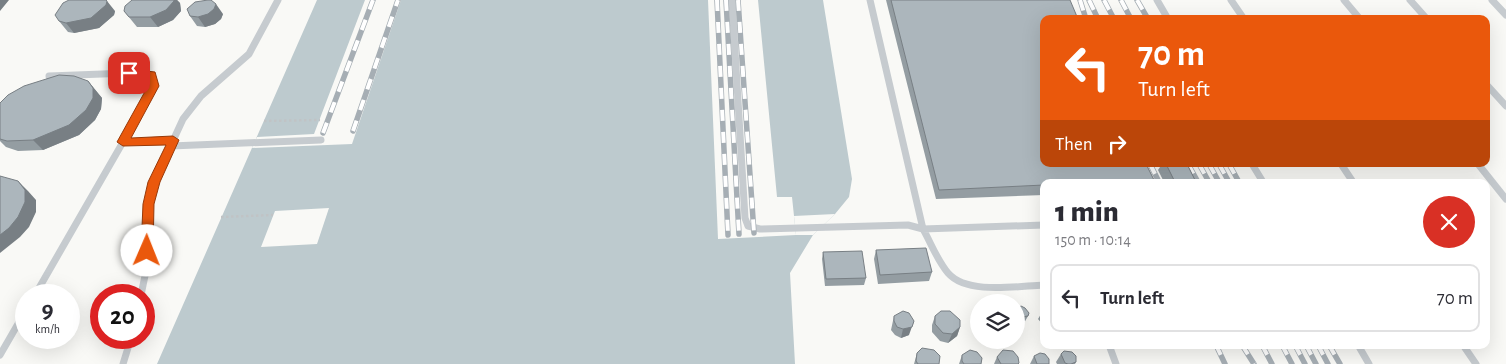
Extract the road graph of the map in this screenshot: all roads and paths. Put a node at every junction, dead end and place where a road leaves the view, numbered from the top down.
1 (278, 0) edge
2 (732, 0) edge
3 (870, 0) edge
4 (1157, 0) edge
5 (1231, 0) edge
6 (1344, 0) edge
7 (1410, 0) edge
8 (1492, 0) edge
9 (1166, 15) edge
10 (1241, 15) edge
11 (1357, 15) edge
12 (1423, 15) edge
13 (1506, 15) edge
14 (48, 76) edge
15 (1490, 88) edge
16 (1506, 106) edge
17 (320, 120) dead end
18 (264, 121) dead end
19 (321, 140) dead end
20 (123, 142) junction
21 (172, 143) junction
22 (1254, 167) edge
23 (1343, 167) edge
24 (1480, 167) edge
25 (1261, 179) edge
26 (1351, 179) edge
27 (1506, 198) edge
28 (273, 216) dead end
29 (221, 218) dead end
30 (1040, 225) edge
31 (923, 229) junction
32 (41, 284) edge
33 (143, 284) edge
34 (1040, 285) edge
35 (15, 329) edge
36 (128, 349) edge
37 (1110, 349) edge
38 (1360, 349) edge
39 (1466, 349) edge
40 (0, 355) edge
41 (123, 364) edge
42 (1116, 364) edge
43 (1368, 364) edge
44 (1476, 364) edge

1 - 21 lane
2 - 31 lane
3 - 31 lane
4 - 9 lane
5 - 10 lane
6 - 11 lane
7 - 12 lane
8 - 13 lane
14 - 20 lane
15 - 16 lane
17 - 18 path
19 - 21 lane
20 - 21 lane
20 - 32 lane
21 - 33 lane
22 - 25 lane
23 - 26 lane
24 - 27 lane
28 - 29 path
30 - 31 lane
31 - 34 lane
35 - 40 lane
36 - 41 lane
37 - 42 lane
38 - 43 lane
39 - 44 lane

